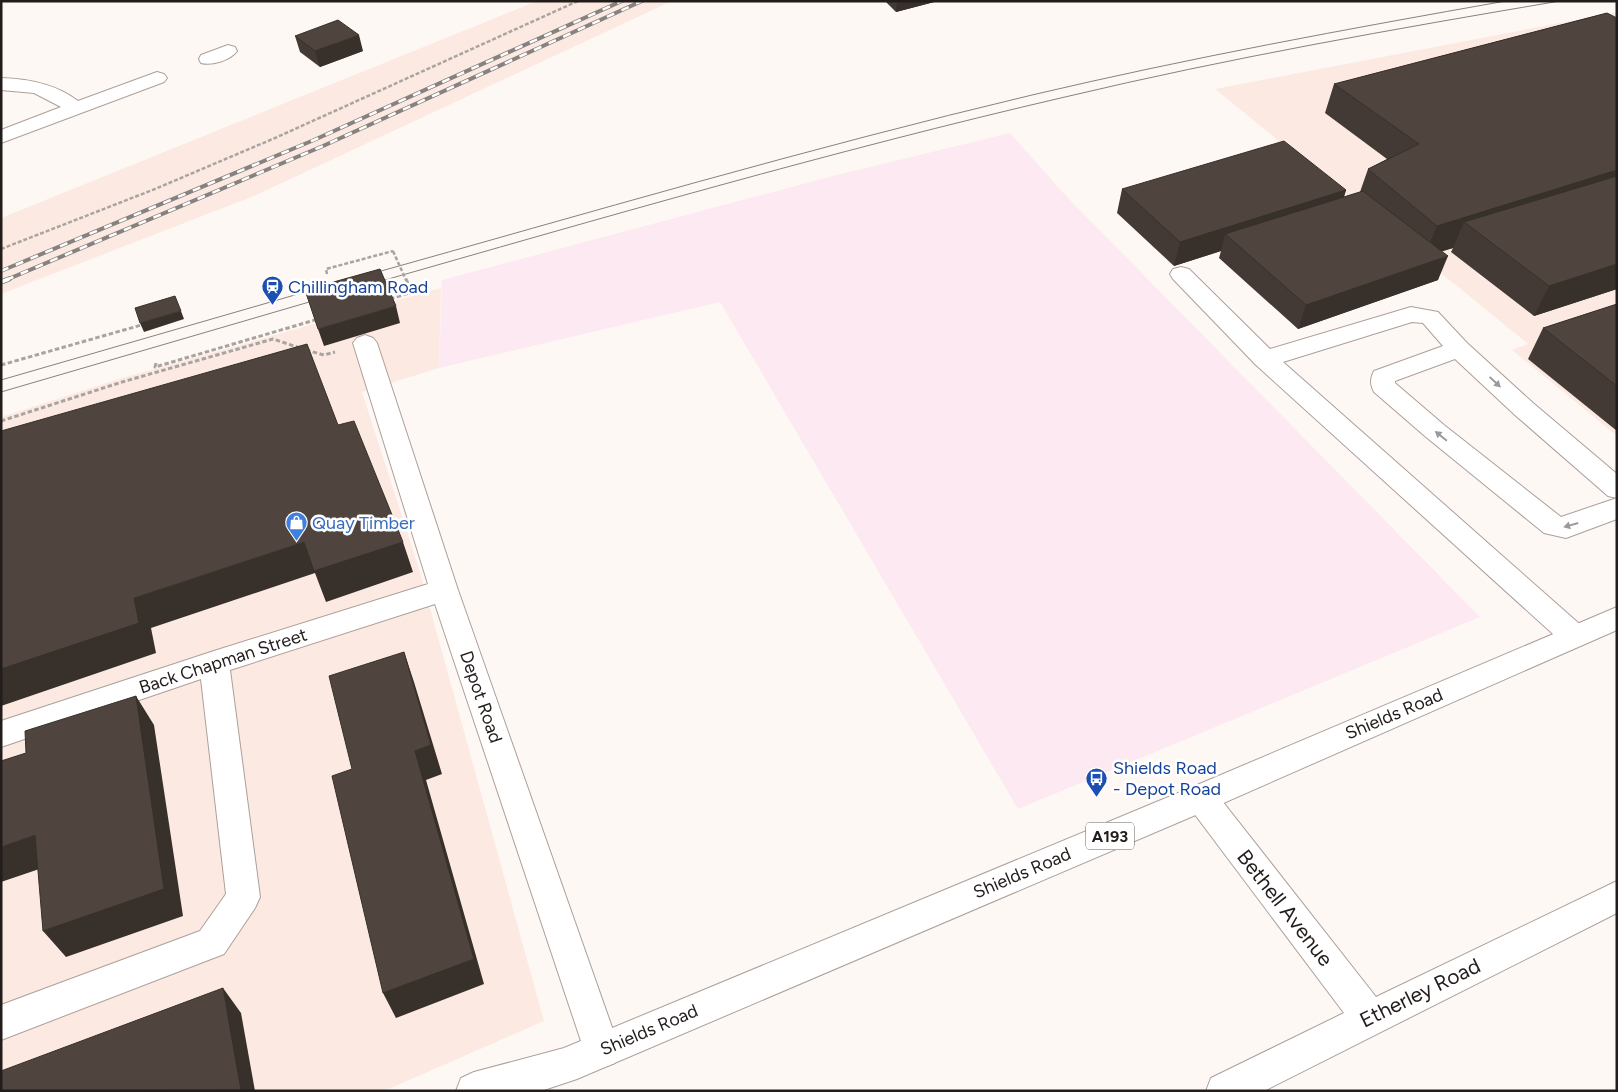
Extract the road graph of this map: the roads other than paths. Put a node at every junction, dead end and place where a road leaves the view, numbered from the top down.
1 (228, 51) dead end
2 (208, 59) dead end
3 (158, 78) dead end
4 (1, 84) edge
5 (76, 109) junction
6 (1, 137) edge
7 (1181, 274) dead end
8 (366, 343) road end
9 (1459, 349) junction
10 (1265, 359) junction
11 (1617, 489) edge
12 (1617, 508) edge
13 (444, 590) junction
14 (1617, 618) edge
15 (1574, 636) junction
16 (214, 663) junction
17 (1, 734) edge
18 (1200, 798) junction
19 (1617, 896) edge
20 (1369, 1017) junction
21 (1, 1024) edge
22 (602, 1050) junction
23 (564, 1066) junction
24 (474, 1091) edge
25 (522, 1091) edge
26 (1224, 1091) edge

1 - 2 street
3 - 5 street
4 - 5 street
5 - 6 street
7 - 10 street
8 - 13 street, Depot Road
9 - 10 street
9 -> 11 street
12 -> 9 street
10 - 15 street
13 - 16 street, Back Chapman Street
13 - 22 street, Depot Road
14 - 15 street, Shields Road / A193
15 - 18 street, Shields Road / A193
16 - 17 street, Back Chapman Street
16 - 21 street
18 - 20 street, Bethell Avenue
18 - 22 street, Shields Road / A193
19 - 20 street, Etherley Road
20 - 26 street, Etherley Road
22 - 23 street, Shields Road / A193
23 - 24 street, Shields Road / A193
23 - 25 street, Shields Road / A193

